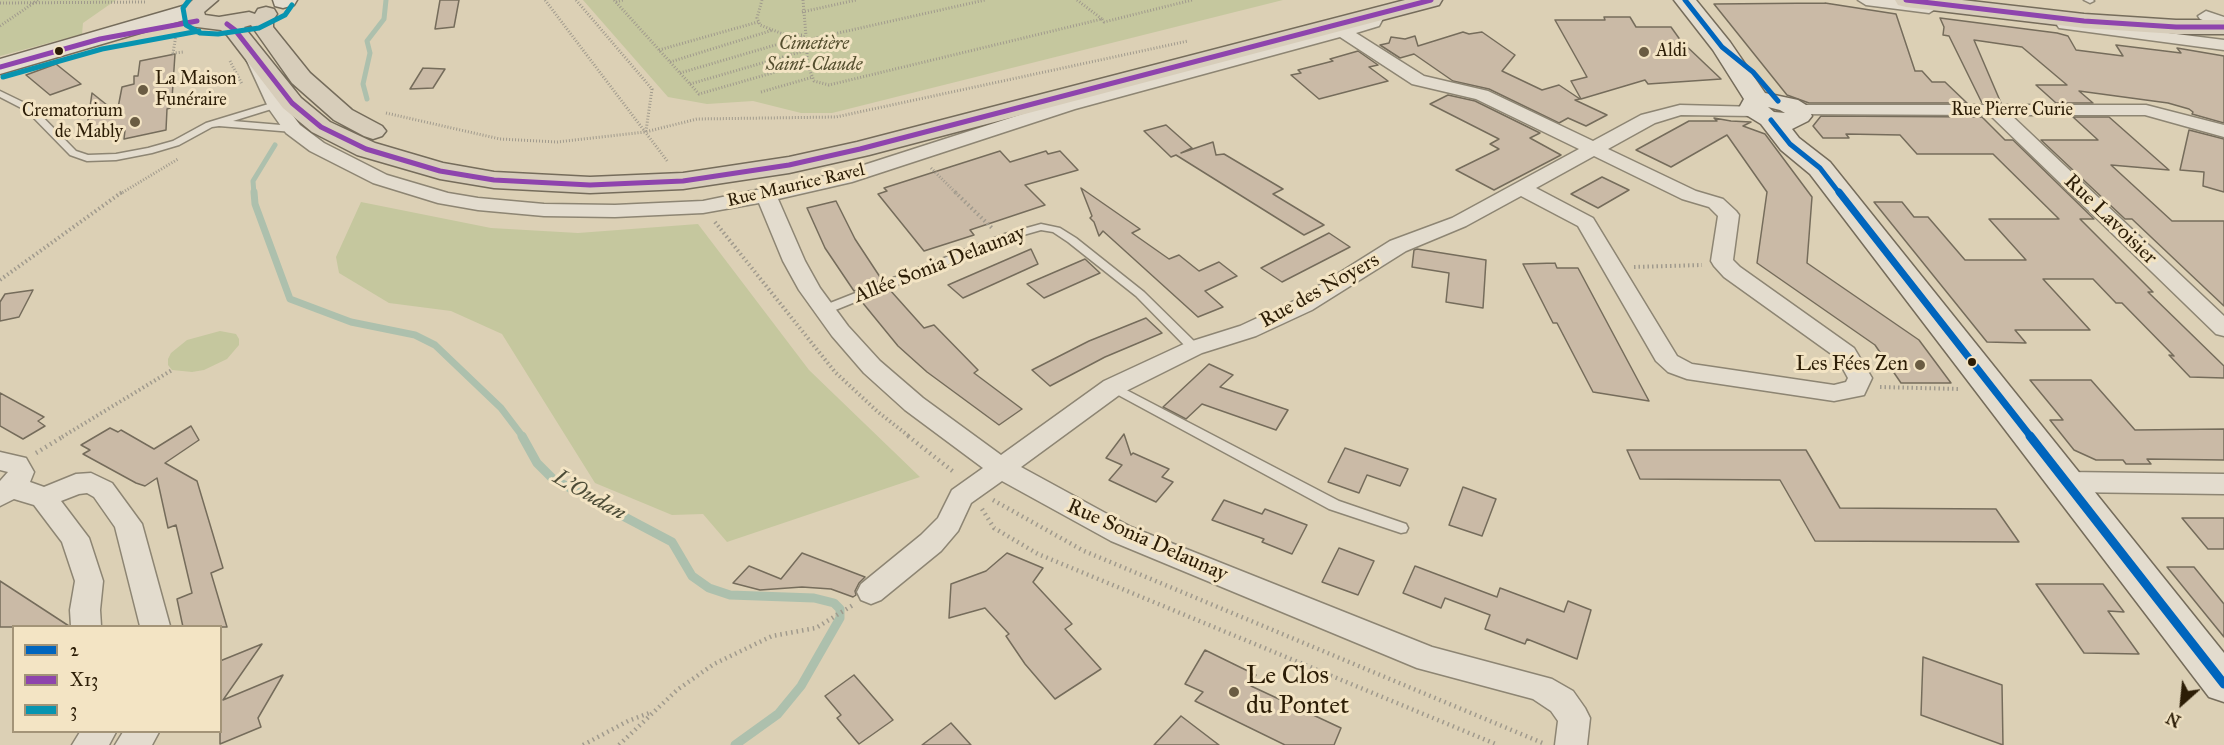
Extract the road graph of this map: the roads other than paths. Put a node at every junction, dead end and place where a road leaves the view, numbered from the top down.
1 (1431, 0) edge
2 (1669, 0) edge
3 (1685, 0) edge
4 (1866, 0) edge
5 (1906, 0) edge
6 (1979, 0) edge
7 (280, 4) edge
8 (1379, 6) edge
9 (199, 10) edge
10 (1701, 10) edge
11 (227, 24) junction
12 (2220, 30) edge
13 (1342, 31) junction
14 (259, 53) junction
15 (0, 67) edge
16 (0, 94) edge
17 (267, 108) junction
18 (1775, 111) junction
19 (1996, 111) junction
20 (219, 123) junction
21 (293, 129) junction
22 (2224, 130) edge
23 (1595, 150) junction
24 (1522, 189) junction
25 (766, 196) junction
26 (824, 310) junction
27 (2224, 328) edge
28 (1194, 348) junction
29 (1113, 387) junction
30 (1002, 468) junction
31 (7, 478) edge
32 (2066, 482) junction
33 (2224, 484) edge
34 (44, 498) junction
35 (1401, 528) dead end
36 (863, 598) road end
37 (86, 625) edge
38 (154, 625) edge
39 (2224, 684) edge
40 (99, 733) edge
41 (142, 733) edge
42 (88, 745) edge
43 (131, 745) edge
44 (1571, 745) edge

1 - 8 main road
2 - 10 main road
3 - 10 main road
4 - 12 street
5 - 12 main road
6 - 12 main road
7 - 11 main road
7 - 14 main road
8 - 13 street, Rue Maurice Ravel
8 - 14 main road
8 - 14 main road
9 - 11 main road
9 - 15 main road
10 - 18 main road
11 - 14 main road
13 - 23 street
13 - 25 street, Rue Maurice Ravel
14 - 17 street, Rue Maurice Ravel
16 - 20 lane
17 - 20 lane
17 - 21 street, Rue Maurice Ravel
18 - 19 street, Rue Pierre Curie
18 - 23 street, Rue des Noyers
18 - 32 main road
19 - 22 street, Rue Pierre Curie
19 - 27 street, Rue Lavoisier
20 - 21 lane
21 - 25 street, Rue Maurice Ravel
23 - 24 street, Rue des Noyers
23 - 24 street
24 - 28 street, Rue des Noyers
25 - 26 street, Rue Sonia Delaunay
26 - 28 lane, Allée Sonia Delaunay
26 - 30 street, Rue Sonia Delaunay
28 - 29 street, Rue des Noyers
29 - 30 street, Rue des Noyers
29 - 35 lane
30 - 36 street, Rue des Noyers
30 - 44 street, Rue Sonia Delaunay
31 - 34 street
32 - 33 street
32 - 39 main road
34 - 37 street
34 - 38 street
40 - 42 street
41 - 43 street

